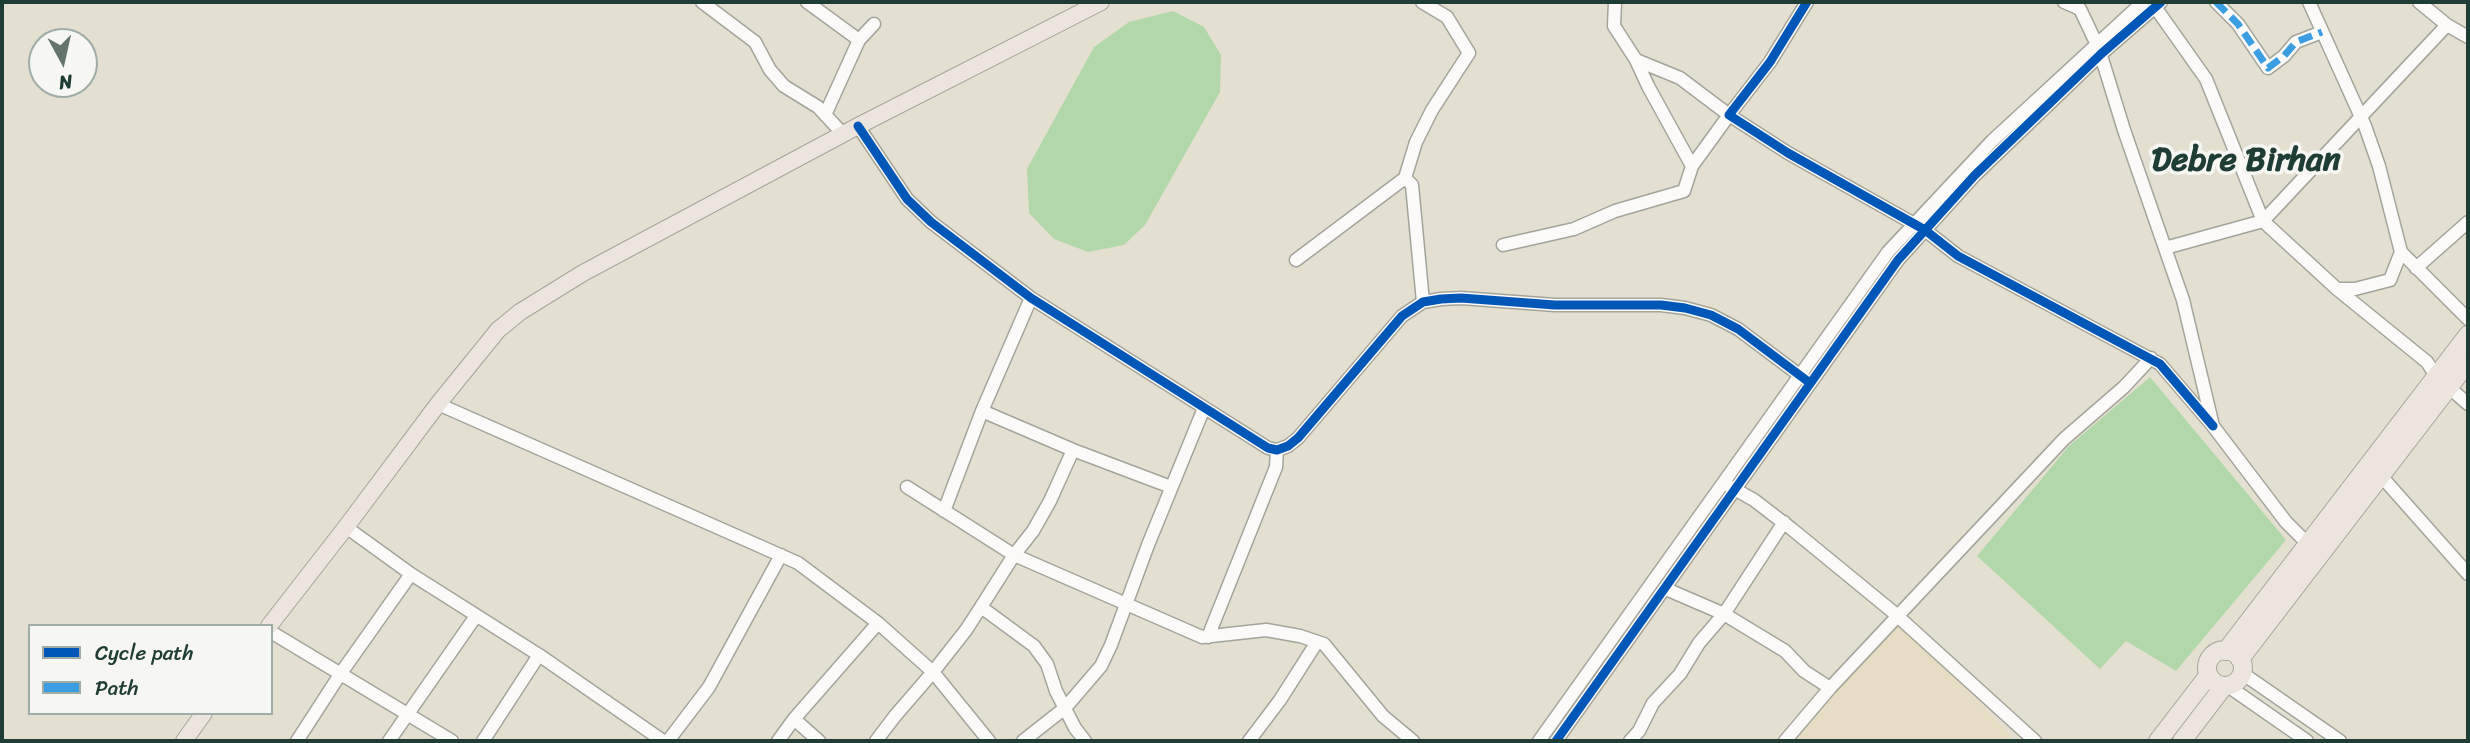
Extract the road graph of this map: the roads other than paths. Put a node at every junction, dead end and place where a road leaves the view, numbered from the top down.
1 (702, 2) edge
2 (807, 2) edge
3 (1101, 2) edge
4 (1422, 2) edge
5 (1615, 2) edge
6 (1807, 2) edge
7 (2064, 2) edge
8 (2143, 2) edge
9 (2217, 2) edge
10 (2309, 2) edge
11 (2419, 2) edge
12 (2158, 4) edge
13 (2079, 5) edge
14 (1442, 8) edge
15 (874, 24) dead end
16 (2447, 25) junction
17 (2322, 32) junction
18 (2468, 37) edge
19 (859, 40) junction
20 (2098, 48) junction
21 (1636, 60) junction
22 (825, 114) junction
23 (1729, 116) junction
24 (2361, 117) junction
25 (858, 126) junction
26 (843, 134) junction
27 (1692, 166) junction
28 (1405, 178) junction
29 (2263, 221) junction
30 (2468, 222) edge
31 (1919, 227) junction
32 (1503, 245) dead end
33 (2165, 248) junction
34 (2401, 252) junction
35 (1296, 260) dead end
36 (2416, 268) junction
37 (2337, 289) junction
38 (1031, 298) junction
39 (1423, 302) junction
40 (2468, 319) edge
41 (2468, 335) edge
42 (2151, 358) junction
43 (2468, 362) edge
44 (2447, 376) edge
45 (1806, 379) junction
46 (438, 404) junction
47 (2468, 404) edge
48 (1204, 408) junction
49 (982, 411) junction
50 (2213, 426) junction
51 (1073, 450) junction
52 (1277, 450) junction
53 (2382, 477) junction
54 (1729, 486) junction
55 (907, 487) dead end
56 (1171, 487) junction
57 (944, 511) junction
58 (1783, 522) junction
59 (346, 527) junction
60 (2307, 543) junction
61 (781, 555) junction
62 (1014, 555) junction
63 (411, 574) junction
64 (2468, 574) edge
65 (1666, 589) junction
66 (1125, 604) junction
67 (981, 607) junction
68 (1724, 614) junction
69 (476, 616) junction
70 (1897, 616) junction
71 (878, 623) junction
72 (271, 624) edge
73 (273, 633) edge
74 (1208, 637) junction
75 (1317, 642) junction
76 (539, 655) junction
77 (2236, 661) junction
78 (341, 673) junction
79 (933, 673) junction
80 (2208, 676) junction
81 (2226, 686) junction
82 (1830, 688) junction
83 (1065, 708) junction
84 (406, 713) junction
85 (203, 715) edge
86 (794, 719) junction
87 (184, 741) edge
88 (297, 741) edge
89 (389, 741) edge
90 (452, 741) edge
91 (483, 741) edge
92 (665, 741) edge
93 (778, 741) edge
94 (819, 741) edge
95 (876, 741) edge
96 (989, 741) edge
97 (1023, 741) edge
98 (1085, 741) edge
99 (1249, 741) edge
100 (1413, 741) edge
101 (1539, 741) edge
102 (1556, 741) edge
103 (1630, 741) edge
104 (1785, 741) edge
105 (2035, 741) edge
106 (2158, 741) edge
107 (2182, 741) edge
108 (2307, 741) edge
109 (2340, 741) edge

1 - 22 street
2 - 19 street
3 - 25 main road
4 - 14 street
5 - 21 street
6 - 23 street
7 - 13 street
8 - 20 street
9 - 17 street
10 - 17 street
11 - 16 street
12 - 20 street
12 - 29 street
13 - 20 street
14 - 28 street
15 - 19 street
16 - 18 street
16 - 24 street
17 - 24 street
19 - 22 street
20 - 31 street
20 - 33 street
21 - 23 street
21 - 27 street
22 - 26 street
23 - 27 street
23 - 31 street
24 - 29 street
24 - 34 street
25 - 26 main road
25 - 38 street
26 - 46 main road
27 - 32 street
28 - 35 street
28 - 39 street
29 - 33 street
29 - 37 street
30 - 36 street
31 - 42 street
31 - 45 street
33 - 50 street
34 - 36 street
34 - 37 street
36 - 40 street
37 - 44 street
38 - 48 street
38 - 49 street
39 - 45 street
39 - 52 street
41 - 44 highway
42 - 50 street
42 - 70 street
43 - 44 highway
44 - 47 street
44 - 53 highway
44 - 60 highway
45 - 54 street
46 - 59 main road
46 - 61 street
48 - 52 street
48 - 56 street
49 - 51 street
49 - 57 street
50 - 60 street
51 - 56 street
51 - 62 street
52 - 74 street
53 - 64 street
53 - 77 highway
54 - 58 street
54 - 65 street
54 - 101 street
55 - 57 street
56 - 66 street
57 - 62 street
58 - 68 street
58 - 70 street
59 - 63 street
59 - 72 main road
60 - 77 highway
61 - 71 street
61 - 92 street
62 - 66 street
62 - 67 street
63 - 69 street
63 - 78 street
65 - 68 street
65 - 102 street
66 - 74 street
66 - 83 street
67 - 79 street
67 - 83 street
68 - 82 street
68 - 103 street
69 - 76 street
69 - 84 street
70 - 82 street
70 - 105 street
71 - 79 street
71 - 86 street
73 - 78 street
74 - 75 street
75 - 99 street
75 - 100 street
76 - 91 street
76 - 92 street
77 - 80 highway
77 - 81 highway
77 - 109 street
78 - 84 street
78 - 88 street
79 - 95 street
79 - 96 street
80 - 81 highway
80 - 106 highway
81 - 107 highway
81 - 108 street
82 - 104 street
83 - 97 street
83 - 98 street
84 - 89 street
84 - 90 street
85 - 87 main road
86 - 93 street
86 - 94 street

